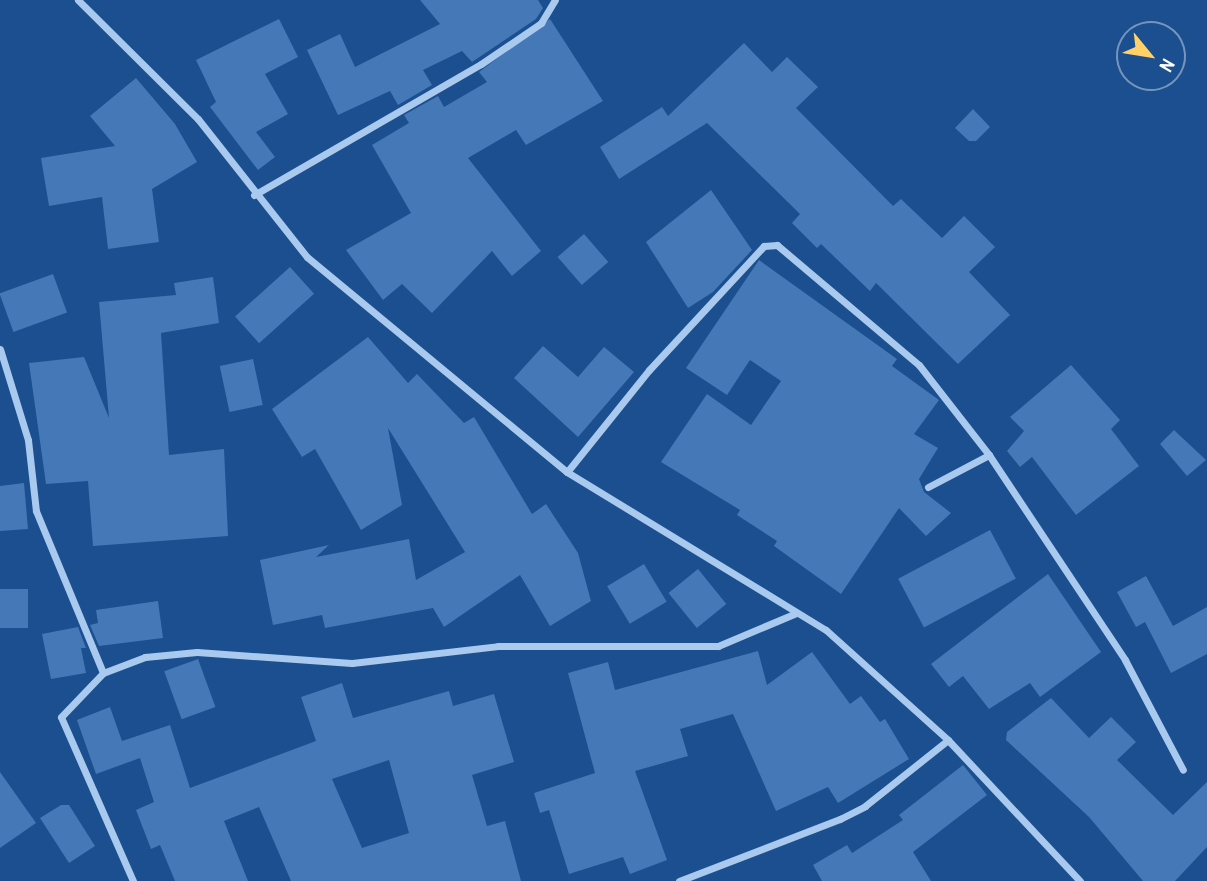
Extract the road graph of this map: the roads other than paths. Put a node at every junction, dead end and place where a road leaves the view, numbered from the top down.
1 (78, 0) edge
2 (555, 0) edge
3 (254, 195) junction
4 (0, 349) edge
5 (989, 455) junction
6 (567, 472) junction
7 (928, 487) dead end
8 (796, 613) junction
9 (103, 673) junction
10 (948, 740) junction
11 (1183, 770) dead end
12 (133, 881) edge
13 (679, 881) edge
14 (1080, 881) edge

1 - 3 street
2 - 3 street
3 - 6 street
4 - 9 street
5 - 6 street
5 - 7 street
5 - 11 street
6 - 8 street
8 - 9 street
8 - 10 street
9 - 12 street
10 - 13 street
10 - 14 street

